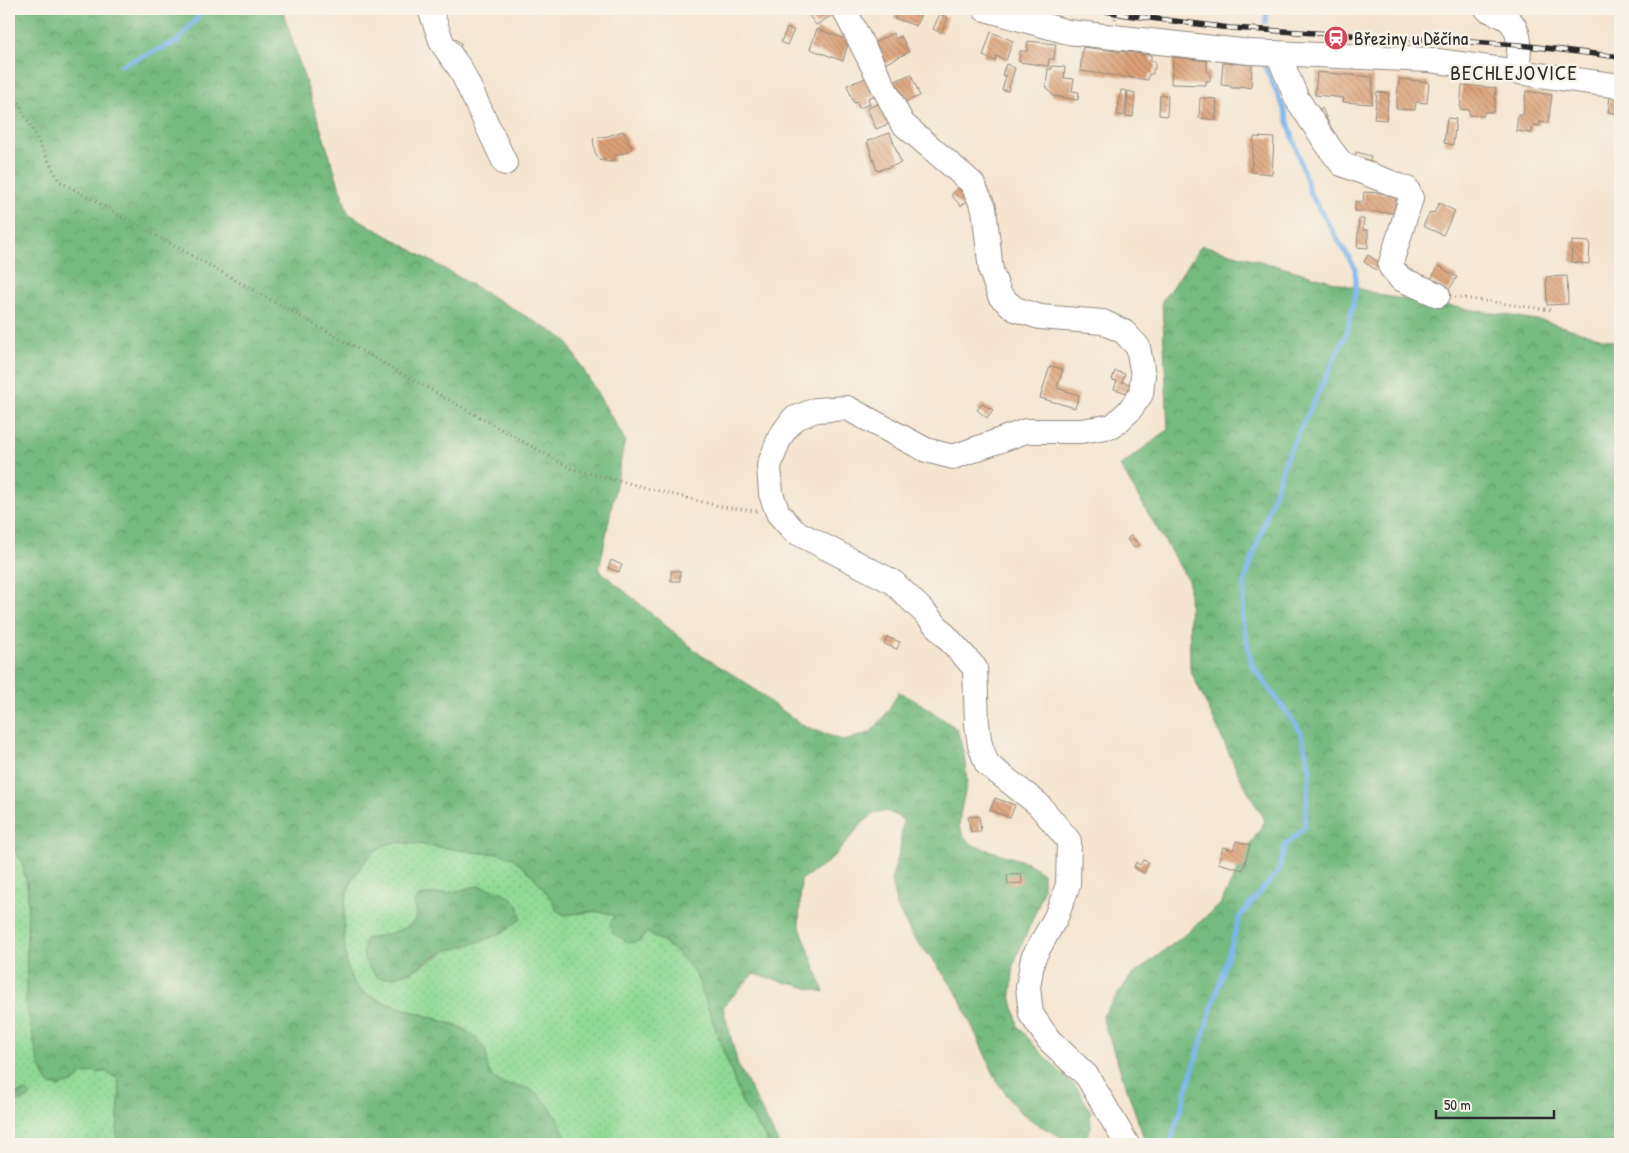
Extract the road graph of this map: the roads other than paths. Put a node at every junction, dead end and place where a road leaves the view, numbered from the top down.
1 (430, 9) edge
2 (844, 9) edge
3 (984, 9) edge
4 (1487, 9) edge
5 (1278, 54) junction
6 (1517, 70) junction
7 (1620, 86) edge
8 (504, 163) dead end
9 (1438, 295) road end
10 (1127, 1144) edge

1 - 8 street
2 - 10 street
3 - 5 street
4 - 6 street
5 - 6 street
5 - 9 street
6 - 7 street

